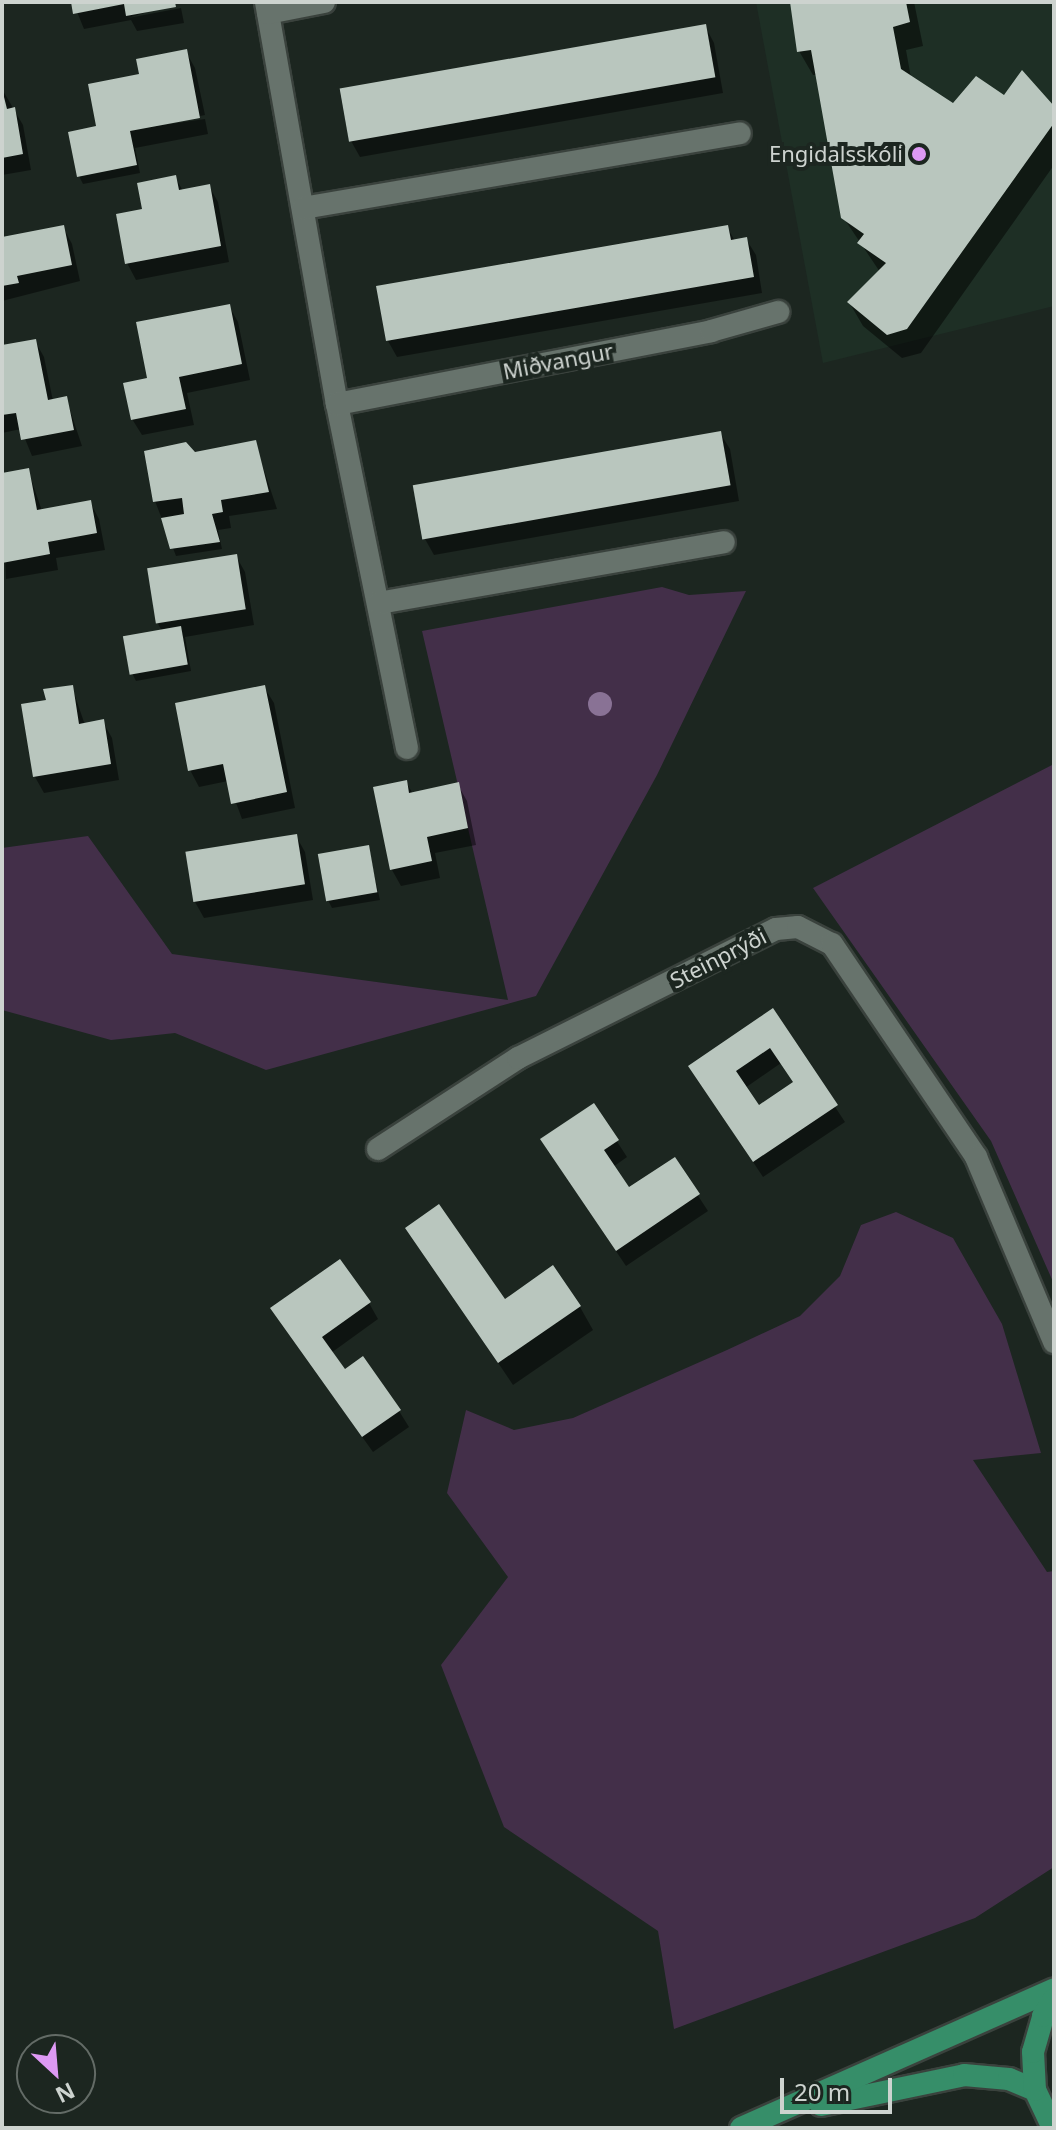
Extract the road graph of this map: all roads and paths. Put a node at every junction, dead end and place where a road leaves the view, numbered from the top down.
1 (324, 2) edge
2 (267, 8) edge
3 (740, 133) dead end
4 (303, 208) junction
5 (778, 312) dead end
6 (337, 404) junction
7 (724, 542) dead end
8 (379, 603) junction
9 (407, 748) dead end
10 (378, 1149) dead end
11 (1054, 1342) edge
12 (1054, 1989) edge
13 (1054, 1999) edge
14 (1035, 2090) junction
15 (741, 2128) edge
16 (756, 2128) edge
17 (1053, 2128) edge

1 - 2 street
2 - 4 street
3 - 4 street
4 - 6 street
5 - 6 street, Miðvangur
6 - 8 street
7 - 8 street
8 - 9 street
10 - 11 street, Steinprýði
12 - 15 main road
13 - 14 main road
14 - 16 main road
14 - 17 main road

